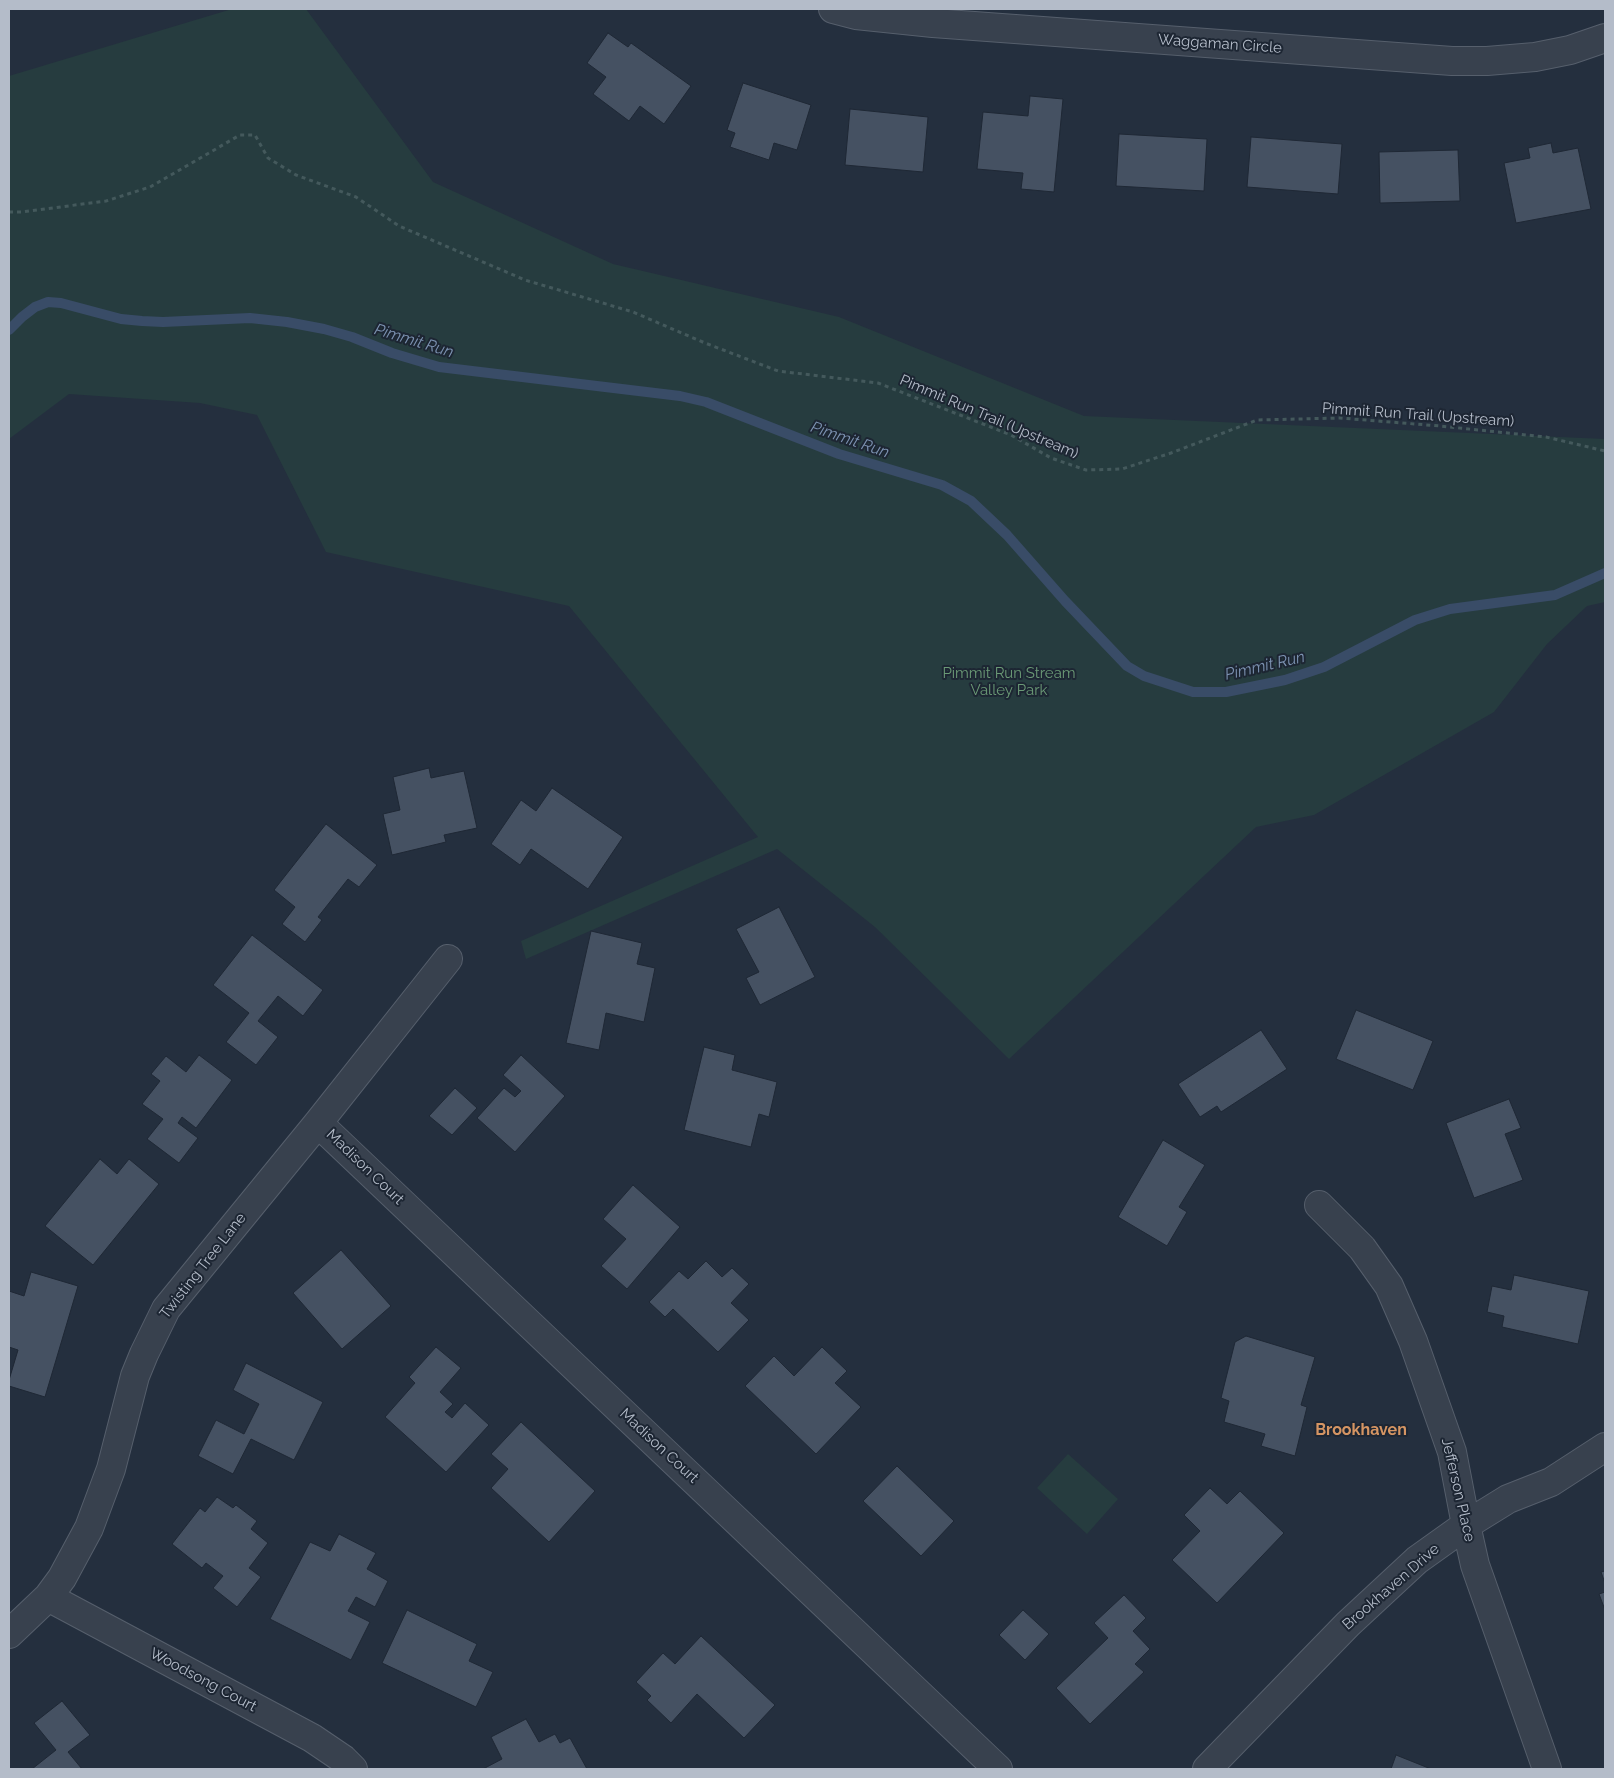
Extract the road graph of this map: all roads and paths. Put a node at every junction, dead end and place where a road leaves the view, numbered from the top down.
1 (833, 9) edge
2 (1605, 38) edge
3 (9, 212) edge
4 (1605, 451) edge
5 (448, 959) dead end
6 (318, 1123) junction
7 (1319, 1205) dead end
8 (1605, 1446) edge
9 (1466, 1525) junction
10 (48, 1597) junction
11 (9, 1634) edge
12 (353, 1769) edge
13 (998, 1769) edge
14 (1207, 1769) edge
15 (1547, 1769) edge

1 - 2 street, Waggaman Circle
3 - 4 path, Pimmit Run Trail (Upstream)
5 - 6 street, Twisting Tree Lane
6 - 10 street, Twisting Tree Lane
6 - 13 street, Madison Court
7 - 9 street, Jefferson Place
8 - 9 street, Brookhaven Drive
9 - 14 street, Brookhaven Drive
9 - 15 street, Jefferson Place
10 - 11 street, Twisting Tree Lane
10 - 12 street, Woodsong Court

